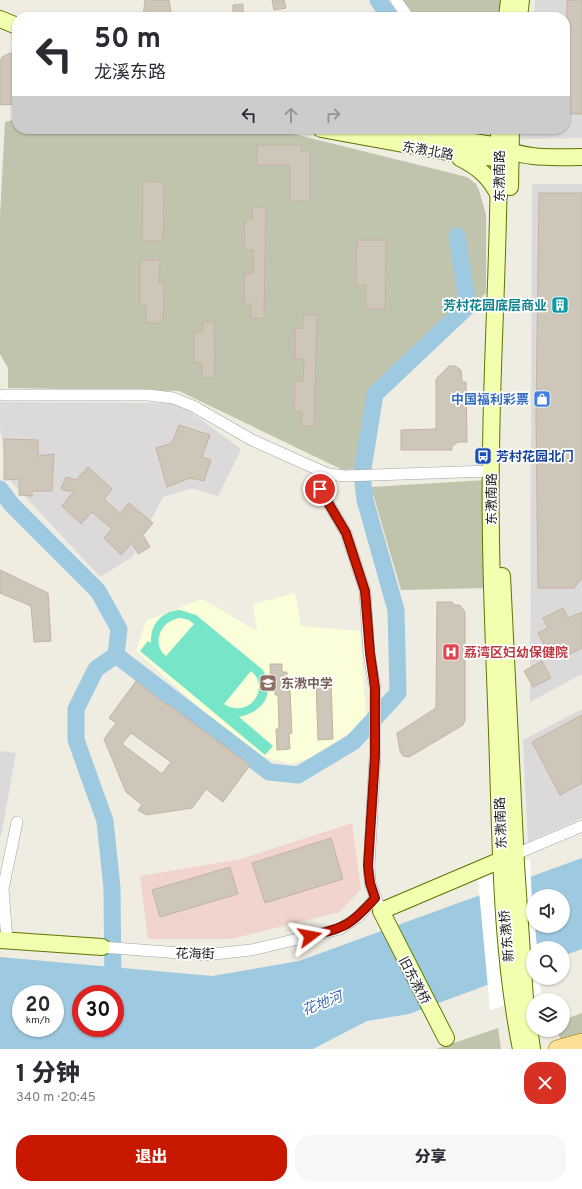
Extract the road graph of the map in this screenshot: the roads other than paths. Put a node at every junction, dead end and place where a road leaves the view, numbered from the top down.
1 (396, 0) edge
2 (509, 0) edge
3 (521, 0) edge
4 (404, 12) edge
5 (508, 12) edge
6 (520, 12) edge
7 (0, 19) edge
8 (12, 24) edge
9 (0, 30) edge
10 (12, 34) edge
11 (347, 134) edge
12 (421, 134) edge
13 (442, 134) edge
14 (501, 134) edge
15 (510, 134) edge
16 (435, 136) junction
17 (504, 152) junction
18 (453, 154) junction
19 (582, 157) edge
20 (500, 198) junction
21 (3, 395) dead end
22 (490, 471) junction
23 (328, 474) junction
24 (17, 822) dead end
25 (582, 826) edge
26 (509, 862) junction
27 (380, 911) junction
28 (3, 941) edge
29 (102, 947) joint
30 (518, 1000) junction
31 (446, 1038) dead end
32 (582, 1042) edge
33 (521, 1049) edge
34 (532, 1049) edge
35 (557, 1049) edge

1 - 4 street
2 - 5 street
3 - 6 street
7 - 8 street
9 - 10 street
11 - 18 street, 东漖北路
12 - 16 street, 东漖北路
13 - 16 street
14 - 17 street, 东漖南路
15 - 17 street, 东漖南路
16 - 17 street, 东漖北路
17 - 18 street, 东漖北路
17 - 19 street, 东漖北路
17 - 20 street, 东漖南路
17 - 26 street, 东漖南路
18 - 20 street
20 - 22 street, 东漖南路
21 - 23 street
22 - 23 street
22 - 26 street, 东漖南路
23 - 27 street
24 - 28 street
25 - 26 street
26 - 27 street
26 - 30 street, 新东漖桥
27 - 29 street, 花海街
27 - 31 street, 旧东漖桥
28 - 29 street, 花海街
30 - 33 street
30 - 34 street
32 - 35 main road

